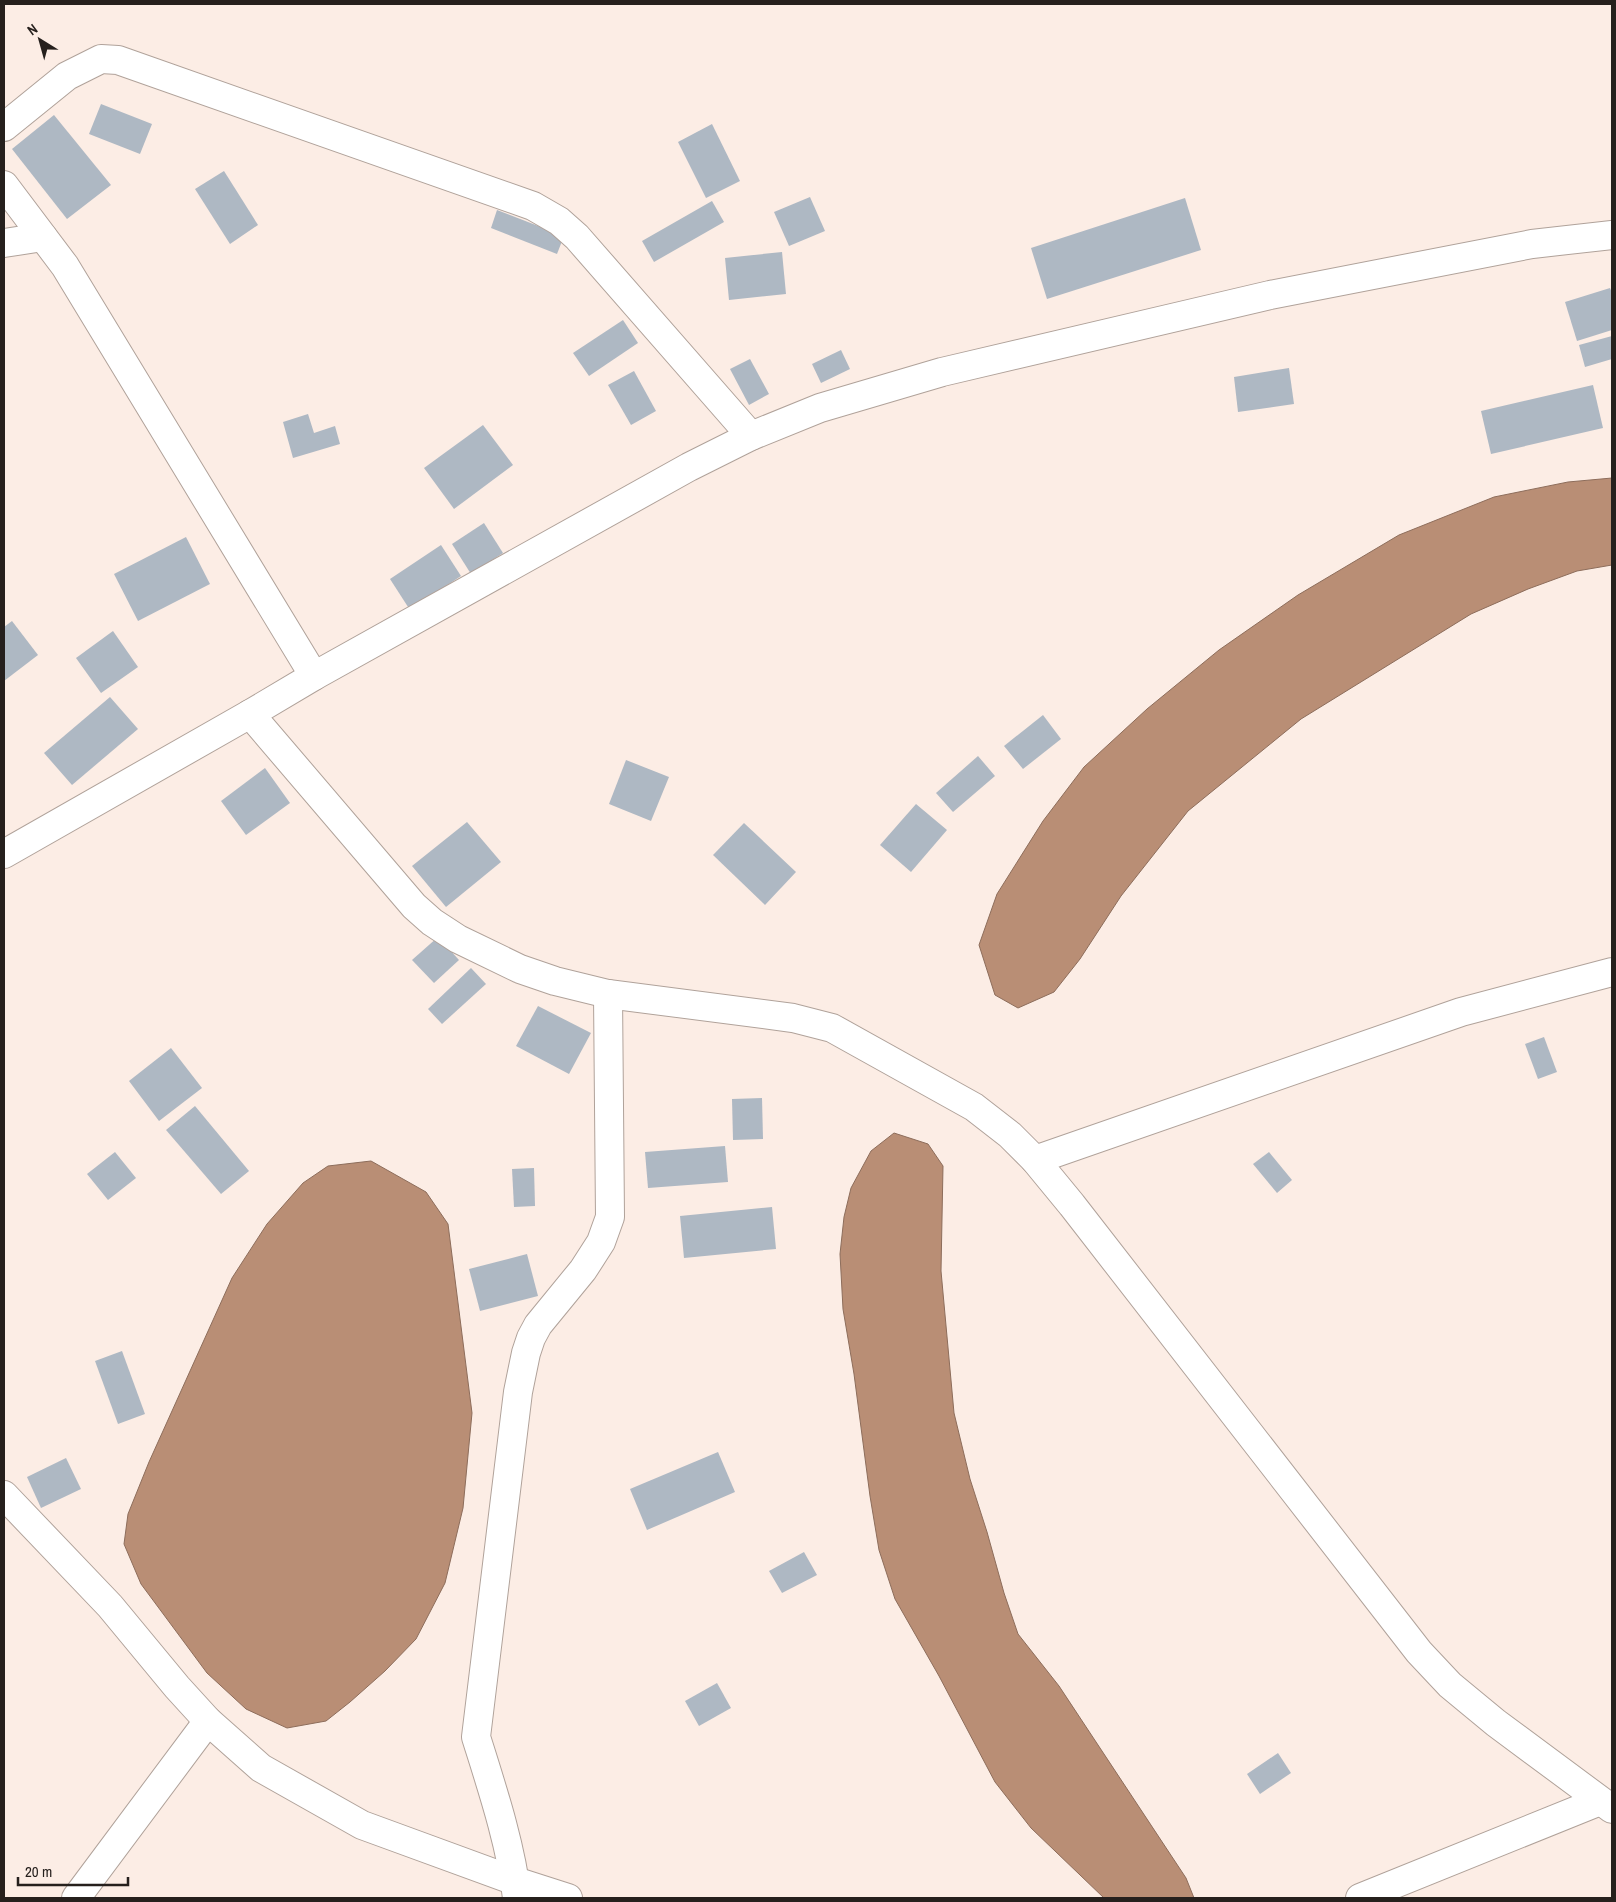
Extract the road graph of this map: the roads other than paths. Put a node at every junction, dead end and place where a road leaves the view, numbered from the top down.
1 (4, 127) edge
2 (4, 185) edge
3 (1612, 234) edge
4 (44, 237) junction
5 (4, 243) edge
6 (751, 436) junction
7 (314, 676) junction
8 (250, 714) junction
9 (4, 854) edge
10 (1612, 972) edge
11 (608, 994) junction
12 (1035, 1160) junction
13 (4, 1495) edge
14 (208, 1722) junction
15 (1606, 1805) edge
16 (516, 1890) edge
17 (76, 1898) edge
18 (568, 1898) edge
19 (1360, 1898) edge

1 - 6 street
2 - 4 street
3 - 6 street
4 - 5 street
4 - 7 street
6 - 7 street
7 - 8 street
8 - 9 street
8 - 11 street
10 - 12 street
11 - 12 street
11 - 16 street
12 - 15 street
13 - 14 street
14 - 16 street
14 - 17 street
15 - 19 street
16 - 18 street

